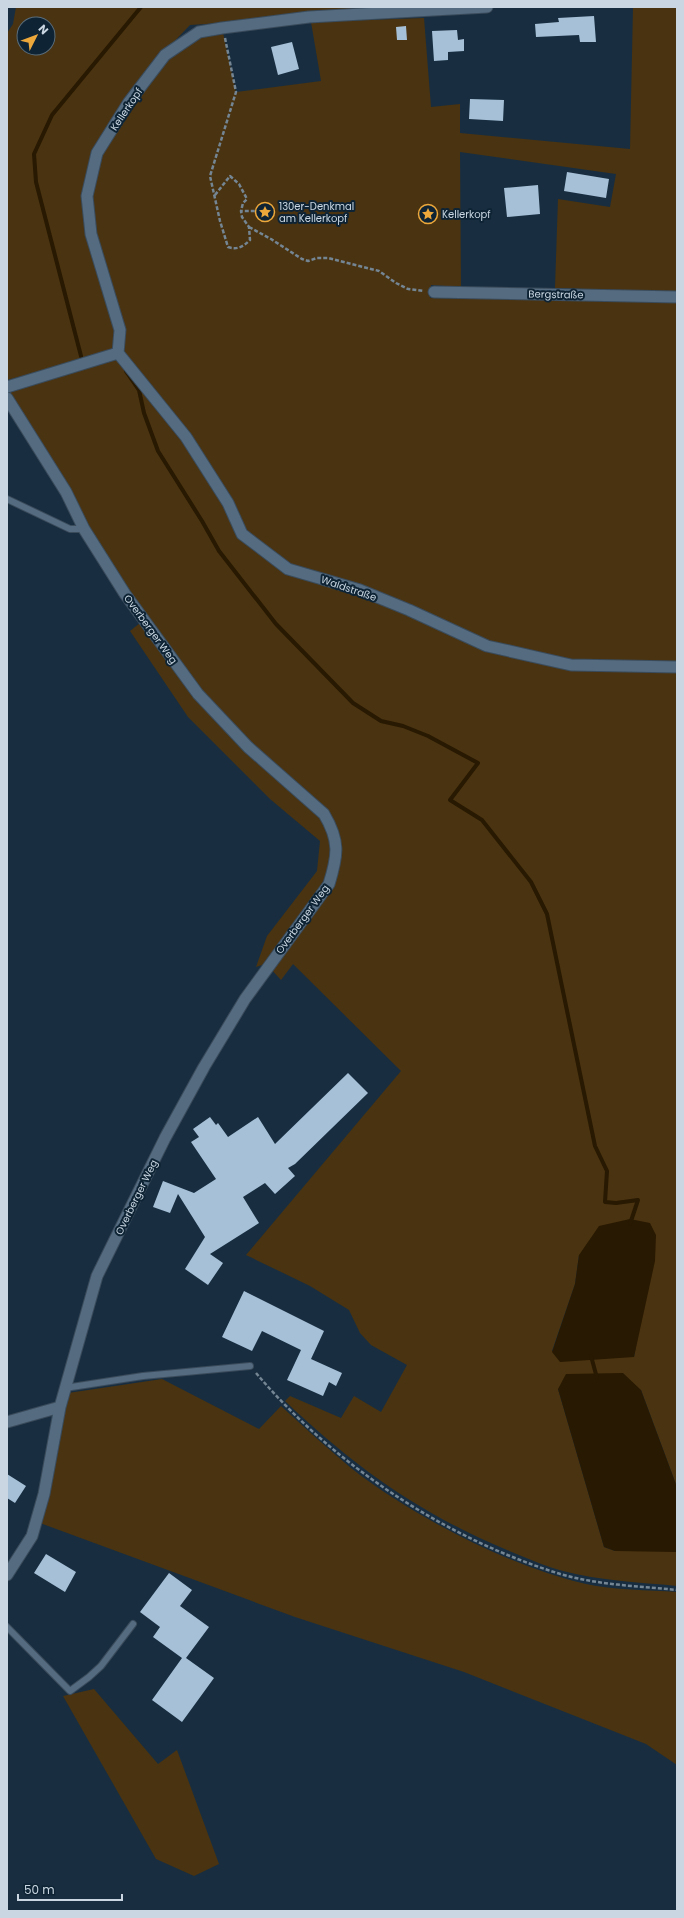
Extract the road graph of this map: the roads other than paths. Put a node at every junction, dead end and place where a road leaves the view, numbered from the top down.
1 (487, 7) edge
2 (434, 292) road end
3 (677, 297) edge
4 (118, 353) junction
5 (7, 387) edge
6 (7, 398) edge
7 (7, 499) edge
8 (84, 529) junction
9 (677, 667) edge
10 (250, 1366) road end
11 (65, 1388) junction
12 (60, 1407) junction
13 (7, 1422) edge
14 (7, 1575) edge
15 (134, 1624) dead end
16 (7, 1627) edge

1 - 4 street, Kellerkopf
2 - 3 street, Bergstraße
4 - 5 street
4 - 9 street, Waldstraße
6 - 8 street, Overberger Weg
7 - 8 lane
8 - 11 street, Overberger Weg
10 - 11 lane
11 - 12 street, Overberger Weg
12 - 13 street
12 - 14 street, Overberger Weg
15 - 16 lane

